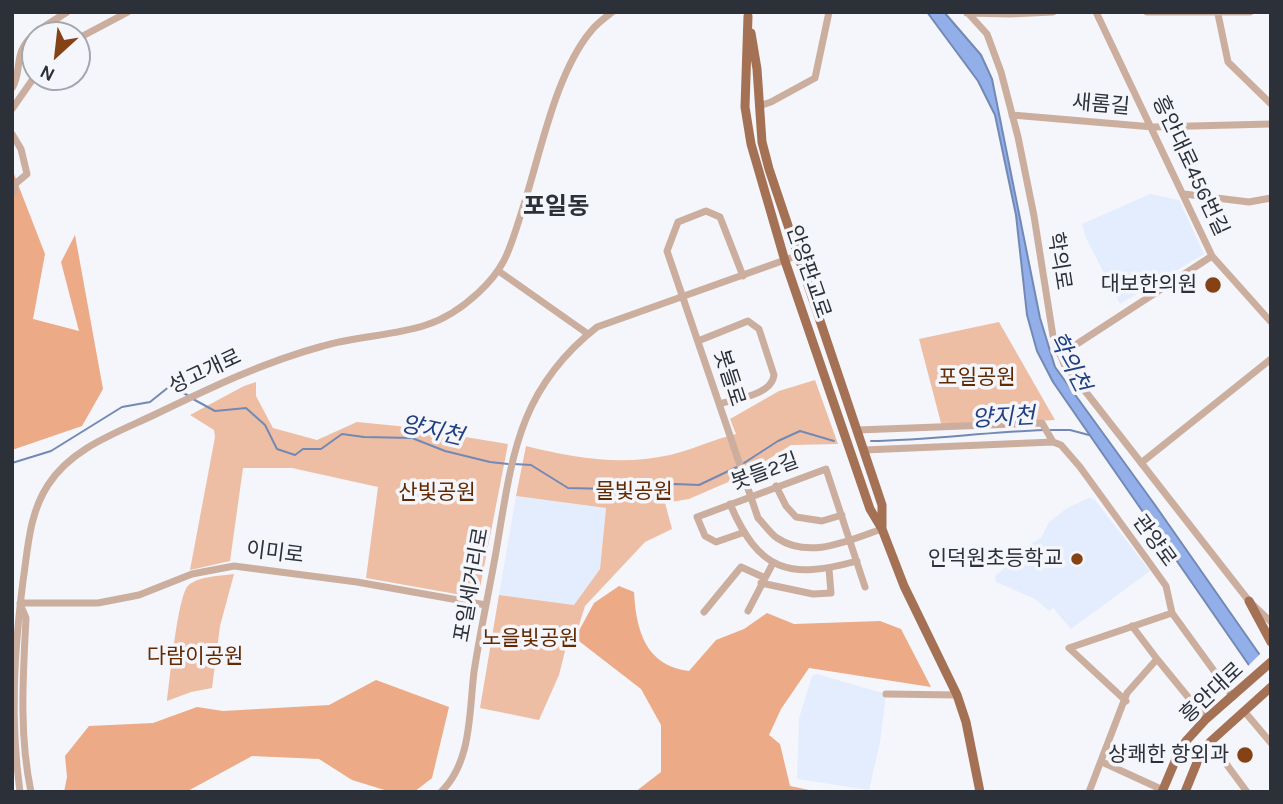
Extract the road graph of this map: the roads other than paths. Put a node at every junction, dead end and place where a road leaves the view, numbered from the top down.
1 (67, 12) edge
2 (128, 12) edge
3 (611, 12) edge
4 (829, 12) edge
5 (967, 12) edge
6 (1053, 12) edge
7 (1096, 12) edge
8 (1147, 12) edge
9 (1250, 12) edge
10 (748, 14) edge
11 (1218, 14) edge
12 (91, 32) edge
13 (12, 88) edge
14 (24, 91) edge
15 (1271, 104) edge
16 (759, 106) junction
17 (12, 108) edge
18 (1012, 115) junction
19 (1271, 124) edge
20 (1153, 127) junction
21 (12, 134) edge
22 (14, 192) dead end
23 (1184, 194) junction
24 (1271, 198) edge
25 (799, 255) junction
26 (1212, 256) junction
27 (785, 261) junction
28 (500, 272) junction
29 (743, 276) junction
30 (681, 297) junction
31 (1271, 321) edge
32 (588, 334) junction
33 (698, 341) junction
34 (1060, 355) junction
35 (1271, 359) edge
36 (719, 404) junction
37 (858, 430) junction
38 (1057, 443) junction
39 (864, 450) junction
40 (1141, 463) junction
41 (776, 486) junction
42 (750, 497) junction
43 (730, 503) junction
44 (842, 515) junction
45 (882, 529) junction
46 (743, 533) junction
47 (850, 539) junction
48 (857, 561) junction
49 (773, 563) junction
50 (829, 569) junction
51 (762, 580) junction
52 (865, 587) dead end
53 (1249, 601) junction
54 (20, 603) junction
55 (486, 605) junction
56 (748, 611) dead end
57 (704, 612) dead end
58 (1172, 613) junction
59 (1271, 622) edge
60 (1132, 626) junction
61 (1271, 642) edge
62 (1157, 659) junction
63 (1271, 662) edge
64 (1271, 687) edge
65 (13, 694) edge
66 (886, 694) dead end
67 (957, 695) junction
68 (1236, 695) junction
69 (1126, 701) junction
70 (1246, 709) junction
71 (1206, 719) junction
72 (17, 738) edge
73 (1210, 742) junction
74 (1271, 743) edge
75 (1102, 762) junction
76 (12, 767) edge
77 (20, 788) edge
78 (1163, 791) edge
79 (31, 792) edge
80 (440, 792) edge
81 (980, 792) edge
82 (1089, 792) edge
83 (1185, 792) edge
84 (1247, 792) edge

1 - 13 street
2 - 12 street
3 - 28 street, 성고개로
4 - 16 street
5 - 6 street
5 - 18 street, 학의로
7 - 20 street, 흥안대로456번길
8 - 11 street
9 - 11 street
10 - 16 main road, 안양판교로
10 - 27 main road, 안양판교로
11 - 15 street
14 - 17 street
16 - 25 main road, 안양판교로
18 - 20 street, 새롬길
18 - 34 street, 학의로
19 - 20 street, 새롬길
20 - 23 street, 흥안대로456번길
21 - 22 street
23 - 24 street
23 - 26 street, 흥안대로456번길
25 - 27 street, 포일세거리로
25 - 37 main road, 안양판교로
26 - 31 street, 흥안대로456번길
26 - 34 street
27 - 29 street, 포일세거리로
27 - 45 main road, 안양판교로
28 - 32 street
28 - 54 street, 성고개로
29 - 30 street, 포일세거리로
29 - 30 street, 봇들로
30 - 32 street, 포일세거리로
30 - 33 street, 봇들로
32 - 55 street, 포일세거리로
33 - 36 street, 봇들로
33 - 36 street
34 - 40 street, 학의로
35 - 40 street
36 - 42 street, 봇들로
37 - 38 street, 관양로
37 - 39 main road, 안양판교로
38 - 39 street
38 - 58 street, 관양로
39 - 45 main road, 안양판교로
40 - 53 street, 학의로
41 - 42 street, 봇들2길
41 - 44 street
41 - 44 street, 봇들2길
42 - 43 street, 봇들2길
42 - 47 street, 봇들로
43 - 46 street
43 - 46 street, 봇들2길
44 - 47 street, 봇들2길
45 - 47 street, 봇들로
45 - 67 main road, 안양판교로
46 - 49 street
47 - 48 street, 봇들2길
48 - 50 street
48 - 52 street, 봇들2길
49 - 50 street
49 - 51 street
50 - 51 street
51 - 56 street
51 - 57 street
53 - 59 street, 학의로
53 - 61 main road
54 - 55 street, 이미로
54 - 65 street, 성고개로
54 - 72 street, 성고개로
55 - 80 street, 포일세거리로
58 - 60 street
58 - 68 street, 관양로
60 - 62 street
60 - 69 street
62 - 69 street
62 - 71 street
63 - 68 main road, 흥안대로
64 - 70 main road, 흥안대로
65 - 72 street, 성고개로
66 - 67 street
67 - 81 main road, 안양판교로
68 - 71 main road, 흥안대로
69 - 75 street
70 - 73 main road, 흥안대로
70 - 74 street
71 - 78 main road, 흥안대로
72 - 77 street, 성고개로
72 - 79 street, 성고개로
73 - 83 main road, 흥안대로
73 - 84 street
75 - 78 street, 흥안대로
75 - 82 street
76 - 77 street

